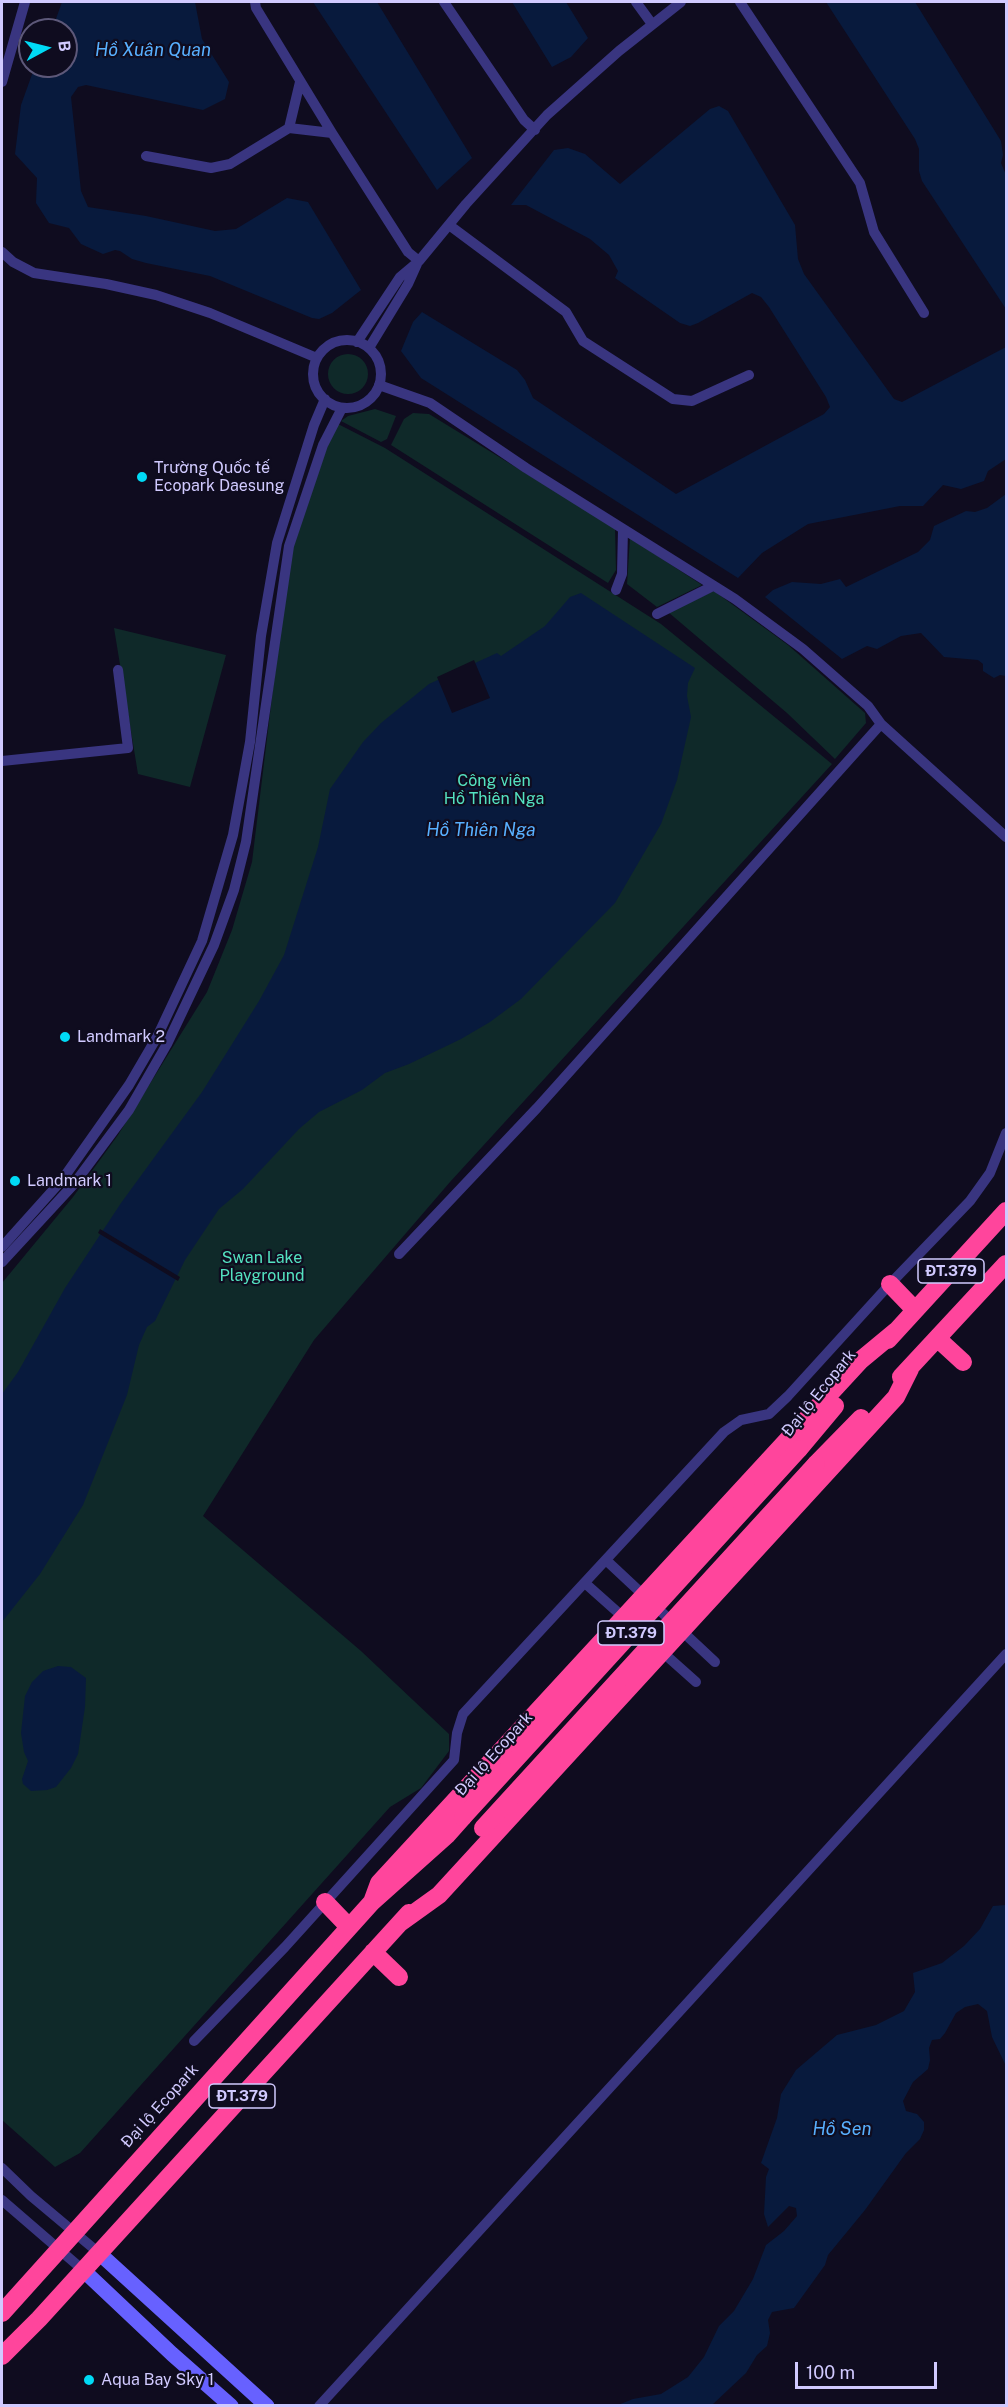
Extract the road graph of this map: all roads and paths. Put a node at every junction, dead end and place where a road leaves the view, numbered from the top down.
1 (25, 2) edge
2 (255, 2) edge
3 (444, 2) edge
4 (636, 2) edge
5 (681, 2) edge
6 (740, 2) edge
7 (652, 24) junction
8 (2, 82) edge
9 (300, 82) junction
10 (289, 128) junction
11 (535, 130) junction
12 (332, 133) junction
13 (146, 156) dead end
14 (449, 225) junction
15 (2, 252) edge
16 (419, 261) junction
17 (924, 313) dead end
18 (357, 342) junction
19 (369, 348) junction
20 (317, 358) junction
21 (749, 375) dead end
22 (379, 385) junction
23 (325, 399) junction
24 (342, 408) junction
25 (623, 529) junction
26 (277, 543) junction
27 (289, 546) junction
28 (712, 586) junction
29 (616, 590) dead end
30 (657, 614) dead end
31 (118, 670) dead end
32 (881, 724) junction
33 (256, 743) junction
34 (2, 761) edge
35 (1006, 837) edge
36 (202, 941) junction
37 (214, 945) junction
38 (1006, 1133) edge
39 (52, 1201) junction
40 (1006, 1211) edge
41 (2, 1247) edge
42 (399, 1254) dead end
43 (2, 1262) edge
44 (1006, 1264) edge
45 (890, 1284) junction
46 (915, 1310) junction
47 (896, 1331) junction
48 (938, 1339) junction
49 (963, 1362) dead end
50 (910, 1369) junction
51 (607, 1561) junction
52 (586, 1584) junction
53 (645, 1596) junction
54 (624, 1618) junction
55 (682, 1631) junction
56 (662, 1652) junction
57 (1006, 1654) edge
58 (715, 1662) dead end
59 (696, 1682) dead end
60 (325, 1902) junction
61 (372, 1902) junction
62 (400, 1923) junction
63 (349, 1927) junction
64 (373, 1952) junction
65 (399, 1977) dead end
66 (194, 2041) dead end
67 (2, 2168) edge
68 (6, 2204) edge
69 (2, 2218) edge
70 (74, 2231) junction
71 (59, 2249) junction
72 (99, 2253) junction
73 (83, 2270) junction
74 (2, 2313) edge
75 (2, 2356) edge
76 (231, 2406) edge
77 (267, 2406) edge
78 (320, 2406) edge

1 - 8 street
2 - 9 street
3 - 11 street
4 - 7 street
5 - 7 street
6 - 17 street
7 - 11 street
9 - 10 street
9 - 12 street
10 - 12 street
10 - 13 street
11 - 14 street
12 - 16 street
14 - 16 street
14 - 21 street
15 - 20 street
16 - 18 street
16 - 19 street
18 - 19 street
18 - 20 street
19 - 22 street
20 - 23 street
22 - 24 street
22 - 25 street
23 - 24 street
23 - 26 street
24 - 27 street
25 - 28 street
25 - 29 street
26 - 27 street
26 - 33 street
27 - 33 street
28 - 30 street
28 - 32 street
31 - 34 street
32 - 35 street
32 - 42 street
33 - 36 street
33 - 37 street
36 - 37 street
36 - 39 street
37 - 39 street
38 - 45 street
39 - 41 street
39 - 43 street
40 - 46 highway, Đại lộ Ecopark / ĐT.379
44 - 48 highway, ĐT.379
45 - 46 highway
45 - 51 street
46 - 47 highway, Đại lộ Ecopark / ĐT.379
47 - 53 highway
47 - 61 highway, Đại lộ Ecopark / ĐT.379, bridge
48 - 49 highway
48 - 50 highway, ĐT.379
50 - 55 highway
50 - 62 highway, ĐT.379, bridge
51 - 52 street
51 - 53 street
52 - 54 street
52 - 60 street
53 - 54 highway
53 - 55 street
54 - 56 street
54 - 61 highway
55 - 56 highway
55 - 58 street
56 - 59 street
56 - 62 highway
57 - 78 street
60 - 63 highway
60 - 66 street
61 - 63 highway, Đại lộ Ecopark / ĐT.379
62 - 64 highway, ĐT.379
63 - 70 highway, Đại lộ Ecopark / ĐT.379
64 - 65 highway
64 - 72 highway, ĐT.379
67 - 70 street
68 - 69 street
68 - 71 street
70 - 71 highway, Đại lộ Ecopark / ĐT.379
70 - 72 street
71 - 73 street
71 - 74 highway, Đại lộ Ecopark / ĐT.379
72 - 73 highway, ĐT.379
72 - 77 main road
73 - 75 highway, ĐT.379
73 - 76 main road

